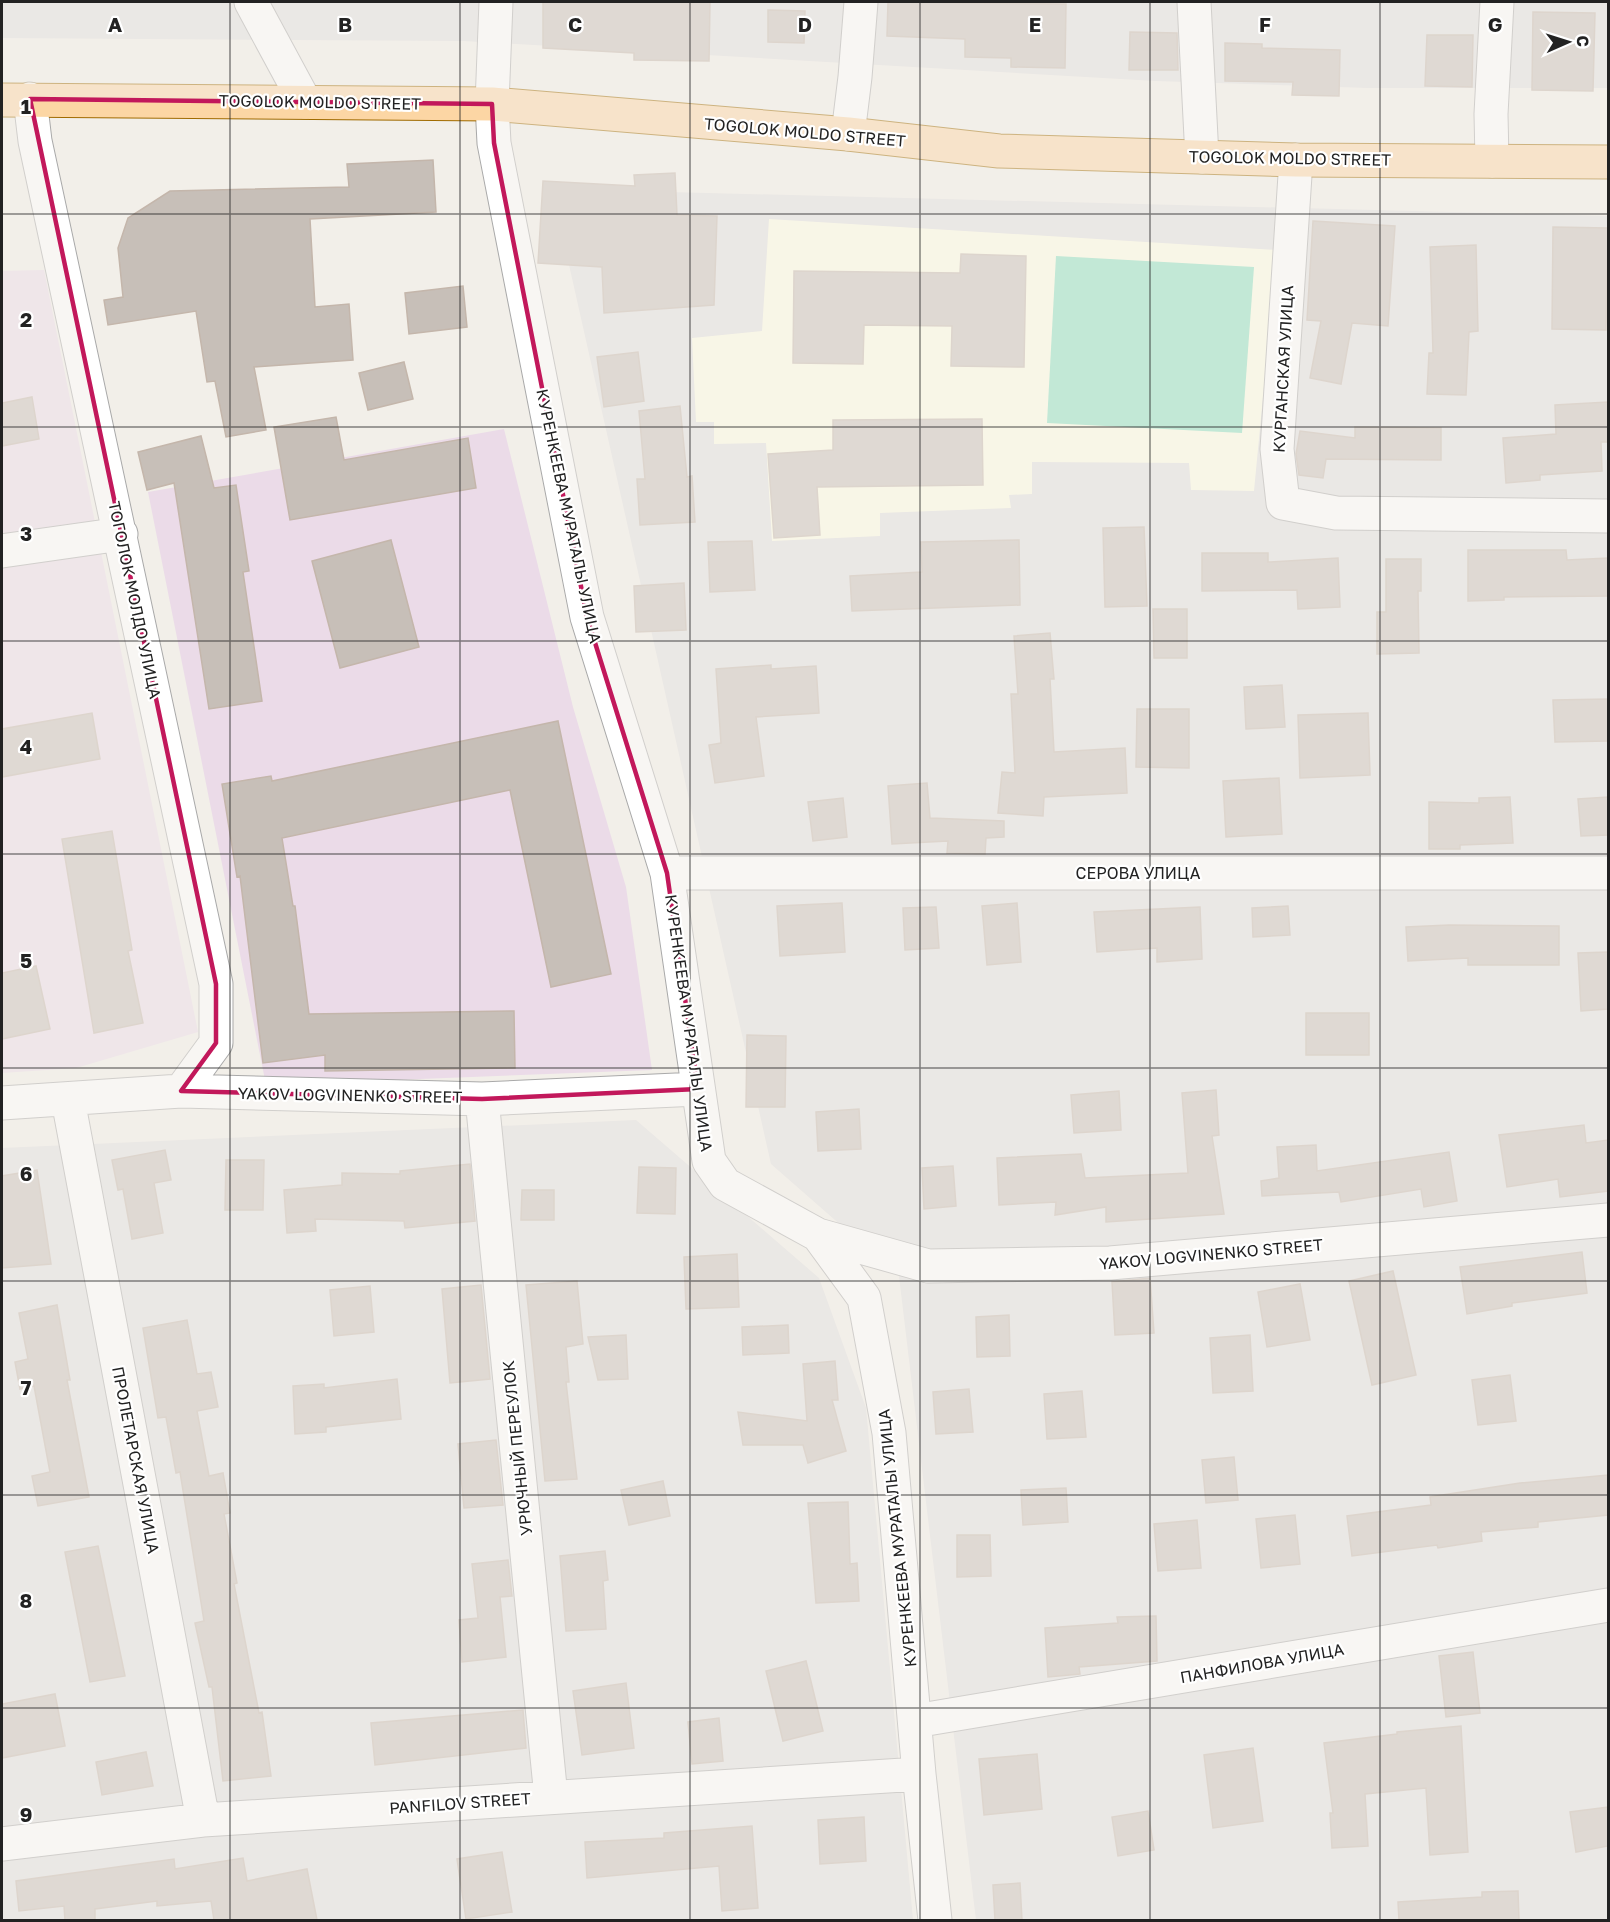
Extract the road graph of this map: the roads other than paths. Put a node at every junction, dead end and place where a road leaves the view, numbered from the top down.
1 (250, 2) edge
2 (496, 2) edge
3 (861, 2) edge
4 (1194, 2) edge
5 (1497, 2) edge
6 (16, 99) edge
7 (305, 102) junction
8 (492, 104) junction
9 (848, 134) junction
10 (1202, 158) junction
11 (1296, 160) junction
12 (1491, 161) junction
13 (1608, 162) edge
14 (1608, 516) edge
15 (121, 534) junction
16 (2, 551) edge
17 (667, 873) junction
18 (1608, 873) edge
19 (698, 1089) junction
20 (181, 1091) junction
21 (482, 1099) junction
22 (68, 1100) junction
23 (2, 1103) edge
24 (1608, 1220) edge
25 (818, 1234) junction
26 (1608, 1605) edge
27 (915, 1721) junction
28 (919, 1774) junction
29 (551, 1797) junction
30 (203, 1820) junction
31 (2, 1844) edge
32 (935, 1920) edge

1 - 7 street
2 - 8 street, КУРЕНКЕЕВА МУРАТАЛЫ УЛИЦА
3 - 9 street
4 - 10 street
5 - 12 street
6 - 7 main road, TOGOLOK MOLDO STREET
6 - 15 street, ТОГОЛОК МОЛДО УЛИЦА
7 - 8 main road, TOGOLOK MOLDO STREET
8 - 9 main road, TOGOLOK MOLDO STREET
8 - 17 street, КУРЕНКЕЕВА МУРАТАЛЫ УЛИЦА
9 - 10 main road, TOGOLOK MOLDO STREET
10 - 11 main road, TOGOLOK MOLDO STREET
11 - 12 main road, TOGOLOK MOLDO STREET
11 - 14 street, КУРГАНСКАЯ УЛИЦА
12 - 13 main road, TOGOLOK MOLDO STREET
15 - 16 street
15 - 20 street, ТОГОЛОК МОЛДО УЛИЦА
17 - 18 street, СЕРОВА УЛИЦА
17 - 19 street, КУРЕНКЕЕВА МУРАТАЛЫ УЛИЦА
19 - 21 street, YAKOV LOGVINENKO STREET
19 - 25 street, КУРЕНКЕЕВА МУРАТАЛЫ УЛИЦА
20 - 21 street, YAKOV LOGVINENKO STREET
20 - 22 street, YAKOV LOGVINENKO STREET
21 - 29 street, УРЮЧНЫЙ ПЕРЕУЛОК
22 - 23 street, YAKOV LOGVINENKO STREET
22 - 30 street, ПРОЛЕТАРСКАЯ УЛИЦА
24 - 25 street, YAKOV LOGVINENKO STREET
25 - 27 street, КУРЕНКЕЕВА МУРАТАЛЫ УЛИЦА
26 - 27 street, ПАНФИЛОВА УЛИЦА
27 - 28 street, КУРЕНКЕЕВА МУРАТАЛЫ УЛИЦА
28 - 29 street, PANFILOV STREET
28 - 32 street, КУРЕНКЕЕВА МУРАТАЛЫ УЛИЦА
29 - 30 street, PANFILOV STREET
30 - 31 street, PANFILOV STREET

